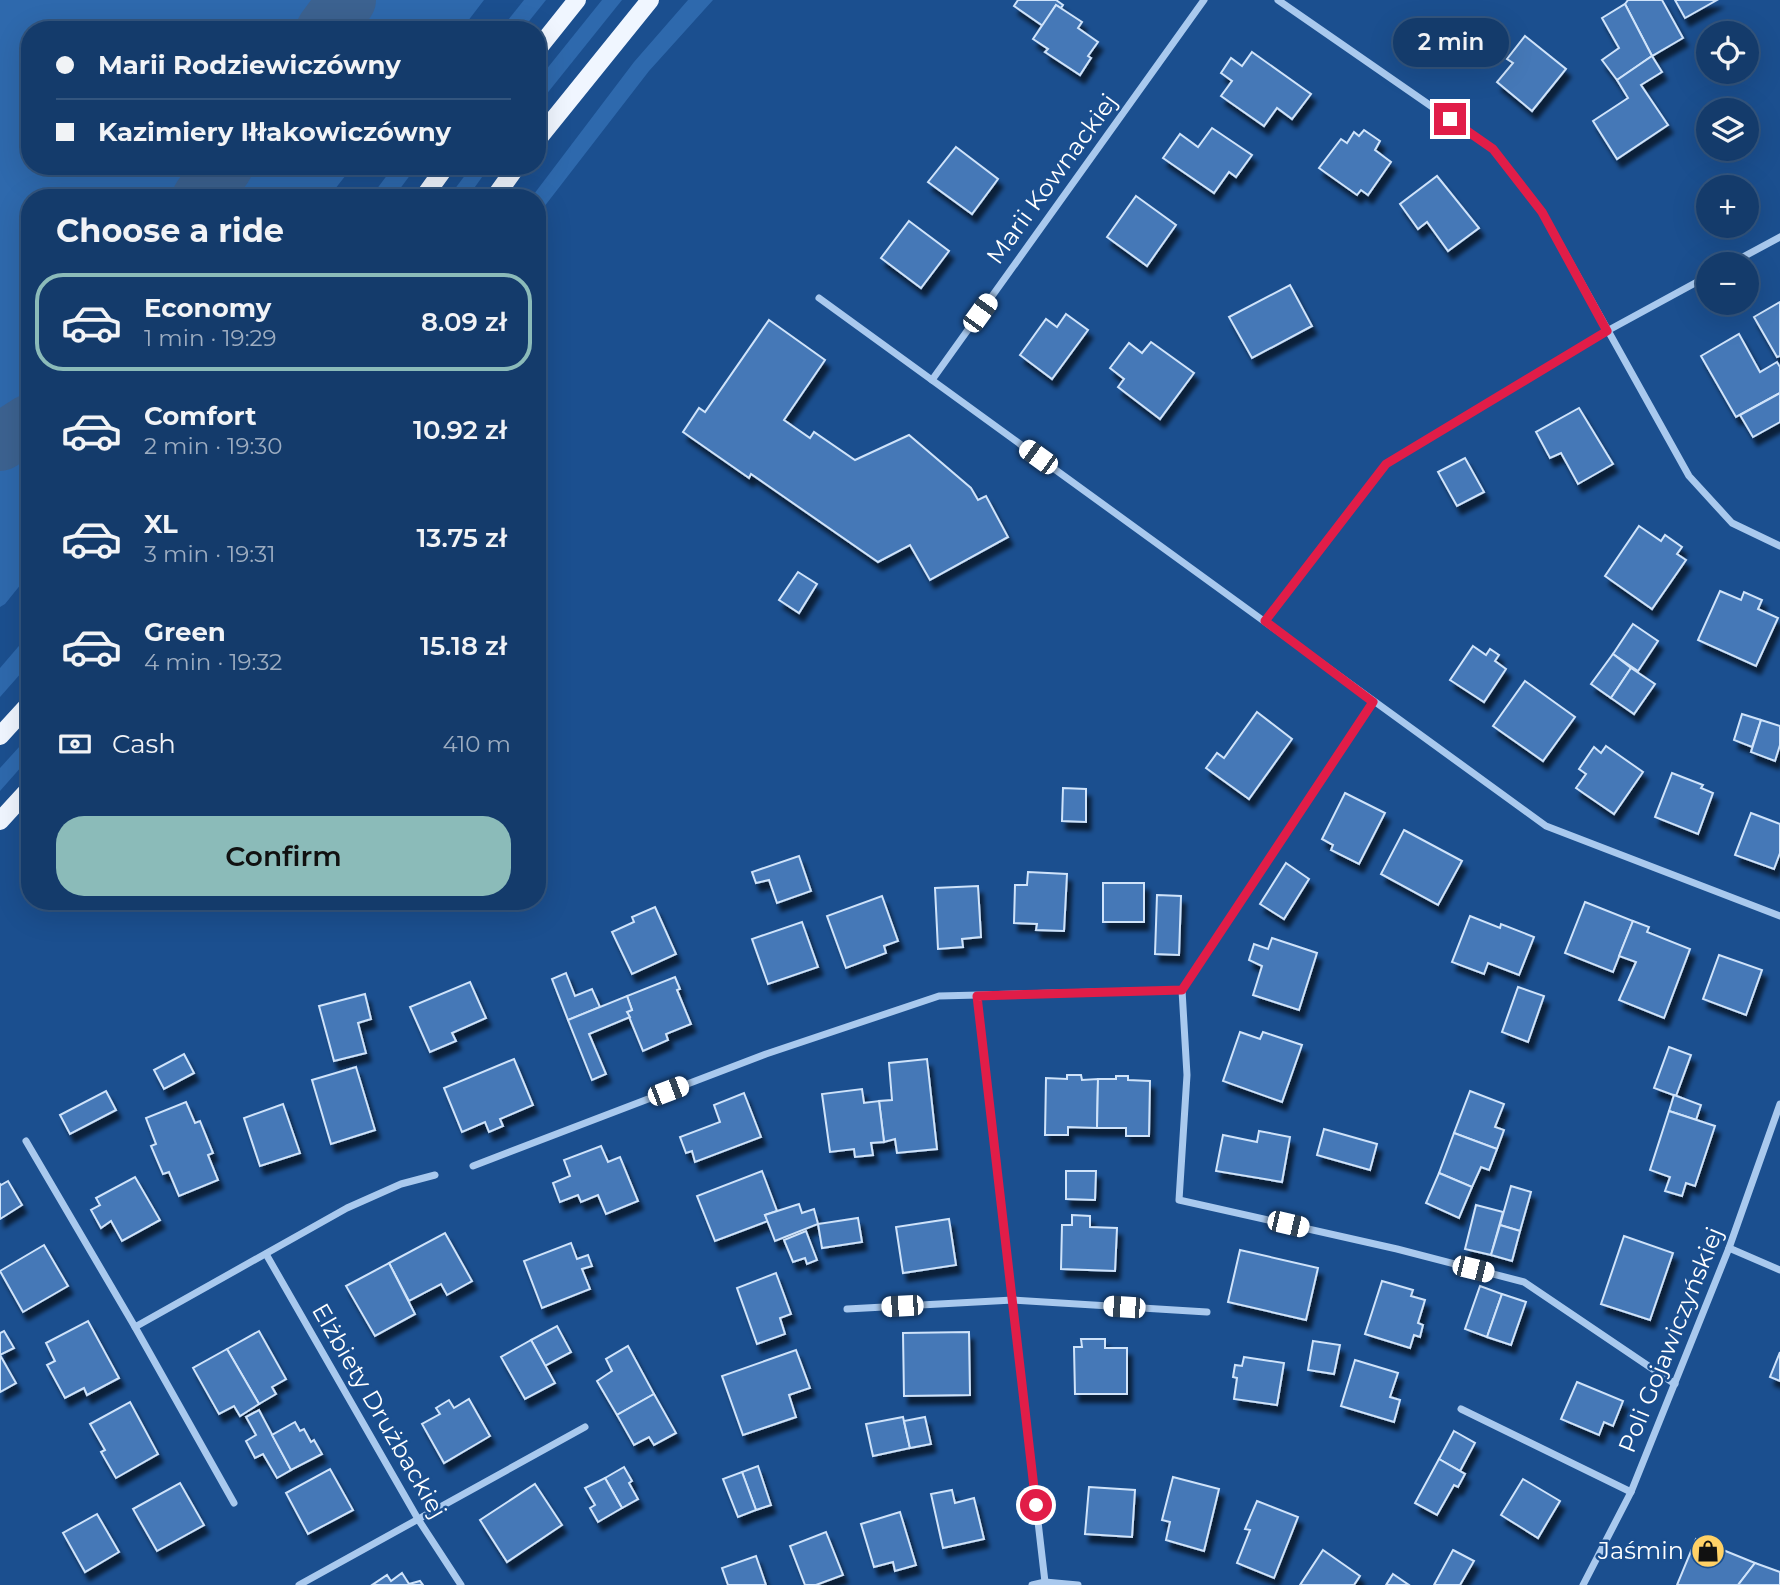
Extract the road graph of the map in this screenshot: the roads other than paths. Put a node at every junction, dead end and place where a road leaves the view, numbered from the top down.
1 (577, 0) edge
2 (650, 0) edge
3 (1204, 0) edge
4 (1278, 0) edge
5 (546, 39) edge
6 (546, 129) edge
7 (1780, 237) edge
8 (1752, 252) edge
9 (1696, 283) edge
10 (819, 298) dead end
11 (1607, 331) junction
12 (932, 380) junction
13 (1780, 545) edge
14 (1265, 621) junction
15 (1373, 702) junction
16 (21, 713) edge
17 (0, 736) edge
18 (21, 798) edge
19 (0, 821) edge
20 (1780, 916) edge
21 (1182, 990) junction
22 (977, 996) junction
23 (1780, 1104) edge
24 (26, 1141) dead end
25 (473, 1166) dead end
26 (435, 1175) dead end
27 (1730, 1248) junction
28 (266, 1254) junction
29 (1780, 1270) edge
30 (1013, 1300) junction
31 (847, 1309) dead end
32 (1207, 1312) dead end
33 (135, 1327) junction
34 (1675, 1384) junction
35 (1461, 1409) dead end
36 (585, 1427) dead end
37 (1631, 1492) junction
38 (234, 1503) dead end
39 (418, 1519) junction
40 (1045, 1582) junction
41 (299, 1585) edge
42 (461, 1585) edge
43 (1032, 1585) edge
44 (1078, 1585) edge
45 (1583, 1585) edge

1 - 5 main road
2 - 6 main road
3 - 12 street, Marii Kownackiej
4 - 11 street
7 - 8 street
9 - 11 street
10 - 12 street
11 - 13 street
11 - 14 street
12 - 14 street
14 - 15 street
15 - 20 street
15 - 21 street
16 - 17 main road
18 - 19 main road
21 - 22 street
21 - 34 street
22 - 25 street
22 - 30 street
23 - 27 street, Poli Gojawiczyńskiej
24 - 33 street
26 - 28 street
27 - 29 street
27 - 34 street, Poli Gojawiczyńskiej
28 - 33 street
28 - 39 street, Elżbiety Drużbackiej
30 - 31 street
30 - 32 street
30 - 40 street
33 - 38 street
34 - 37 street, Poli Gojawiczyńskiej
35 - 37 street
36 - 39 street
37 - 45 street, Poli Gojawiczyńskiej
39 - 41 street
39 - 42 street, Elżbiety Drużbackiej
40 - 43 street
40 - 44 street

